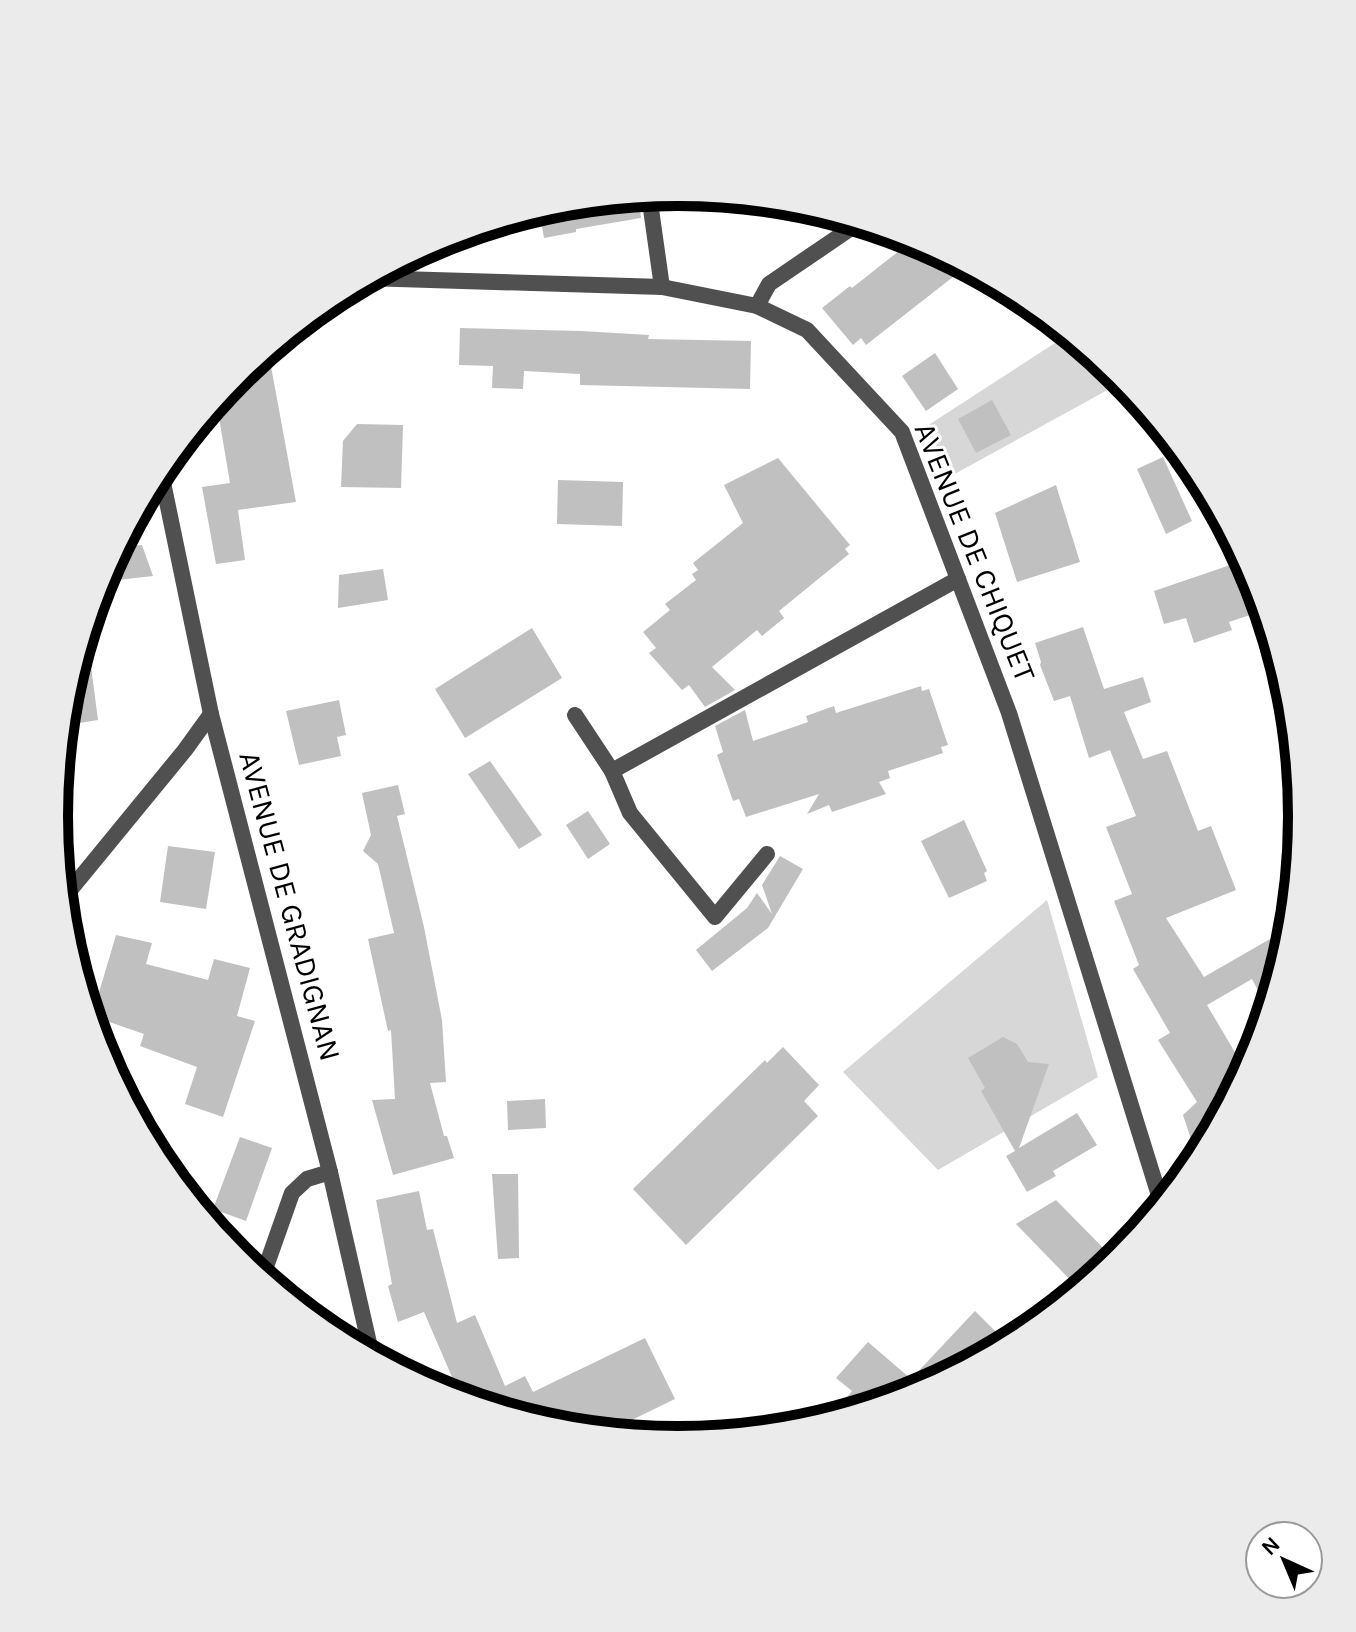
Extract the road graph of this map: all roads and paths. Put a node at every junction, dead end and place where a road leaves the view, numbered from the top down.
1 (651, 207) edge
2 (848, 230) edge
3 (390, 279) edge
4 (662, 287) junction
5 (757, 306) junction
6 (164, 488) edge
7 (958, 579) junction
8 (211, 714) junction
9 (575, 715) dead end
10 (612, 771) junction
11 (767, 854) dead end
12 (72, 888) edge
13 (330, 1172) junction
14 (1158, 1192) edge
15 (266, 1266) edge
16 (369, 1341) edge

1 - 4 street
2 - 5 street
3 - 4 street, AVENUE DE CHIQUET
4 - 5 street, AVENUE DE CHIQUET
5 - 7 street, AVENUE DE CHIQUET
6 - 8 street, AVENUE DE GRADIGNAN
7 - 10 street
7 - 14 street, AVENUE DE CHIQUET
8 - 12 street
8 - 13 street, AVENUE DE GRADIGNAN
9 - 10 street
10 - 11 street
13 - 15 street
13 - 16 street, AVENUE DE GRADIGNAN

